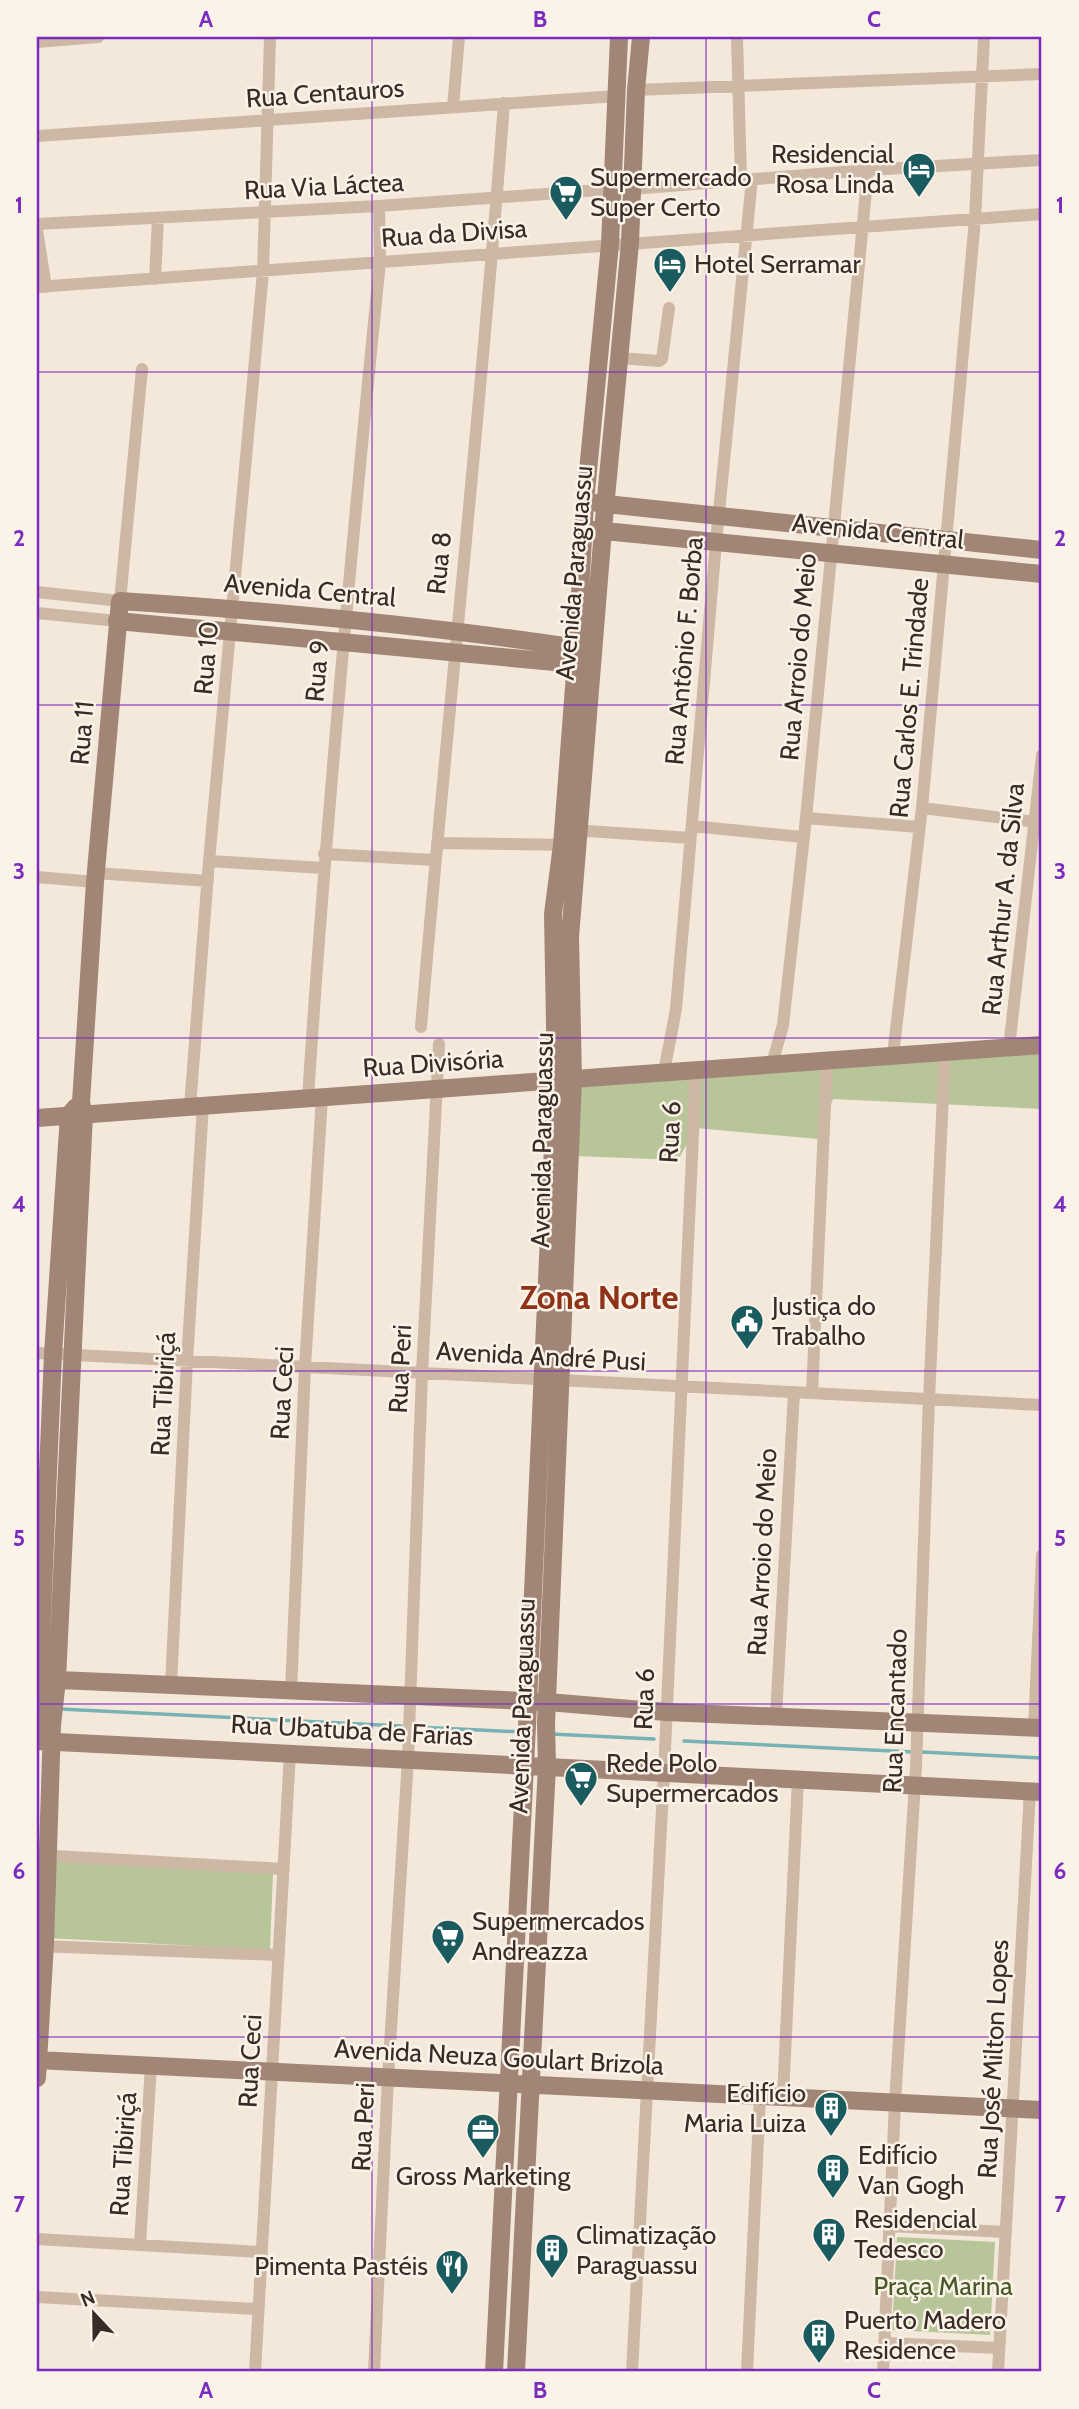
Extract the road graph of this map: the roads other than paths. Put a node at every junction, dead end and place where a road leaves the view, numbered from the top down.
1 (98, 37) edge
2 (270, 37) edge
3 (459, 37) edge
4 (619, 37) edge
5 (641, 37) edge
6 (737, 37) edge
7 (984, 37) edge
8 (37, 42) edge
9 (1042, 74) edge
10 (983, 78) junction
11 (740, 85) junction
12 (636, 90) junction
13 (617, 96) junction
14 (504, 103) junction
15 (453, 107) junction
16 (267, 119) junction
17 (37, 136) edge
18 (1042, 160) edge
19 (978, 164) junction
20 (868, 170) junction
21 (747, 179) junction
22 (614, 189) junction
23 (632, 189) junction
24 (497, 198) junction
25 (379, 206) junction
26 (265, 212) junction
27 (1042, 214) edge
28 (158, 218) junction
29 (975, 219) junction
30 (37, 224) edge
31 (862, 226) junction
32 (37, 230) edge
33 (747, 234) junction
34 (630, 243) junction
35 (610, 244) junction
36 (493, 253) junction
37 (380, 262) junction
38 (263, 272) junction
39 (155, 279) junction
40 (41, 287) edge
41 (669, 308) dead end
42 (620, 358) junction
43 (142, 369) dead end
44 (585, 502) junction
45 (606, 504) junction
46 (719, 517) junction
47 (583, 529) junction
48 (833, 529) junction
49 (603, 530) junction
50 (945, 540) junction
51 (716, 542) junction
52 (1042, 550) edge
53 (830, 553) junction
54 (944, 564) junction
55 (1042, 574) edge
56 (37, 592) edge
57 (120, 601) junction
58 (233, 608) junction
59 (37, 613) edge
60 (344, 619) junction
61 (117, 621) junction
62 (456, 630) junction
63 (232, 632) junction
64 (343, 643) junction
65 (454, 654) junction
66 (576, 656) junction
67 (1042, 755) edge
68 (1040, 804) edge
69 (922, 808) junction
70 (806, 818) junction
71 (1036, 822) junction
72 (919, 827) junction
73 (691, 832) junction
74 (570, 837) junction
75 (802, 837) junction
76 (437, 843) junction
77 (324, 854) junction
78 (435, 860) junction
79 (209, 861) junction
80 (323, 868) junction
81 (37, 877) edge
82 (95, 878) junction
83 (208, 881) junction
84 (421, 1027) dead end
85 (439, 1044) dead end
86 (1042, 1045) edge
87 (1009, 1048) junction
88 (945, 1051) junction
89 (893, 1055) junction
90 (827, 1060) junction
91 (772, 1064) junction
92 (696, 1068) junction
93 (664, 1072) junction
94 (564, 1079) junction
95 (436, 1088) junction
96 (315, 1097) junction
97 (196, 1106) junction
98 (78, 1110) junction
99 (37, 1118) edge
100 (45, 1353) edge
101 (73, 1355) junction
102 (187, 1361) junction
103 (305, 1367) junction
104 (422, 1373) junction
105 (542, 1379) junction
106 (561, 1380) junction
107 (680, 1387) junction
108 (794, 1392) junction
109 (812, 1393) junction
110 (929, 1399) junction
111 (1042, 1405) edge
112 (1042, 1555) edge
113 (45, 1685) edge
114 (171, 1685) junction
115 (291, 1691) junction
116 (408, 1697) junction
117 (548, 1702) junction
118 (528, 1703) junction
119 (666, 1712) junction
120 (776, 1715) junction
121 (1038, 1728) edge
122 (918, 1731) junction
123 (43, 1734) edge
124 (290, 1753) junction
125 (526, 1757) junction
126 (546, 1758) junction
127 (408, 1759) junction
128 (664, 1772) junction
129 (916, 1776) junction
130 (798, 1779) junction
131 (1036, 1791) edge
132 (42, 1855) edge
133 (284, 1869) junction
134 (41, 1945) edge
135 (279, 1955) junction
136 (37, 2066) edge
137 (151, 2066) junction
138 (272, 2071) junction
139 (388, 2077) junction
140 (509, 2084) junction
141 (531, 2084) junction
142 (647, 2090) junction
143 (760, 2096) junction
144 (783, 2097) junction
145 (895, 2103) junction
146 (1013, 2109) junction
147 (1042, 2110) edge
148 (889, 2226) junction
149 (1006, 2232) junction
150 (37, 2239) edge
151 (140, 2245) junction
152 (262, 2252) junction
153 (499, 2274) junction
154 (521, 2276) junction
155 (37, 2297) edge
156 (258, 2309) junction
157 (885, 2343) junction
158 (999, 2348) junction
159 (255, 2372) edge
160 (374, 2372) edge
161 (494, 2372) edge
162 (516, 2372) edge
163 (632, 2372) edge
164 (747, 2372) edge
165 (883, 2372) edge
166 (998, 2372) edge

1 - 8 street
2 - 16 street, Rua 10
3 - 15 street
4 - 13 street, Avenida Paraguassu
5 - 12 street, Avenida Paraguassu
6 - 11 street, Rua Antônio F. Borba
7 - 10 street, Rua Carlos E. Trindade
9 - 10 street
10 - 11 street
10 - 19 street, Rua Carlos E. Trindade
11 - 12 street
11 - 21 street, Rua Antônio F. Borba
12 - 23 street, Avenida Paraguassu
13 - 14 street, Rua Centauros
13 - 22 street, Avenida Paraguassu
14 - 15 street, Rua Centauros
14 - 24 street, Rua 8
15 - 16 street, Rua Centauros
16 - 17 street, Rua Centauros
16 - 26 street, Rua 10
18 - 19 street
19 - 20 street
19 - 29 street, Rua Carlos E. Trindade
20 - 21 street
20 - 31 street, Rua Arroio do Meio
21 - 23 street
21 - 33 street, Rua Antônio F. Borba
22 - 24 street, Rua Via Láctea
22 - 35 street, Avenida Paraguassu
23 - 34 street, Avenida Paraguassu
24 - 25 street, Rua Via Láctea
24 - 36 street, Rua 8
25 - 26 street, Rua Via Láctea
25 - 37 street, Rua 9
26 - 28 street, Rua Via Láctea
26 - 38 street, Rua 10
27 - 29 street, Rua da Divisa
28 - 30 street, Rua Via Láctea
28 - 39 street
29 - 31 street, Rua da Divisa
29 - 50 street, Rua Carlos E. Trindade
31 - 33 street, Rua da Divisa
31 - 48 street, Rua Arroio do Meio
32 - 40 street
33 - 34 street, Rua da Divisa
33 - 46 street, Rua Antônio F. Borba
34 - 35 street, Rua da Divisa
34 - 42 street, Avenida Paraguassu
35 - 36 street, Rua da Divisa
35 - 44 street, Avenida Paraguassu
36 - 37 street, Rua da Divisa
36 - 62 street, Rua 8
37 - 38 street, Rua da Divisa
37 - 60 street, Rua 9
38 - 39 street, Rua da Divisa
38 - 58 street, Rua 10
39 - 40 street, Rua da Divisa
41 - 42 street
42 - 45 street, Avenida Paraguassu
43 - 57 street, Rua 11
44 - 45 street, Avenida Central
44 - 47 street, Avenida Paraguassu
45 - 46 street, Avenida Central
45 - 49 street, Avenida Paraguassu
46 - 48 street, Avenida Central
46 - 51 street, Rua Antônio F. Borba
47 - 49 street, Avenida Central
47 - 66 street, Avenida Paraguassu
48 - 50 street, Avenida Central
48 - 53 street, Rua Arroio do Meio
49 - 51 street, Avenida Central
49 - 74 street, Avenida Paraguassu
50 - 52 street, Avenida Central
50 - 54 street, Rua Carlos E. Trindade
51 - 53 street, Avenida Central
51 - 73 street, Rua Antônio F. Borba
53 - 54 street, Avenida Central
53 - 70 street, Rua Arroio do Meio
54 - 55 street, Avenida Central
54 - 69 street, Rua Carlos E. Trindade
56 - 57 street, Avenida Central
57 - 58 street, Avenida Central
57 - 61 street, Rua 11
58 - 60 street, Avenida Central
58 - 63 street, Rua 10
59 - 61 street, Avenida Central
60 - 62 street, Avenida Central
60 - 64 street, Rua 9
61 - 63 street, Avenida Central
61 - 82 street, Rua 11
62 - 65 street, Rua 8
62 - 66 street, Avenida Central
63 - 64 street, Avenida Central
63 - 79 street, Rua 10
64 - 65 street, Avenida Central
64 - 77 street, Rua 9
65 - 66 street, Avenida Central
65 - 76 street, Rua 8
66 - 74 street, Avenida Paraguassu
67 - 68 street, Rua Arthur A. da Silva
68 - 71 street, Rua Arthur A. da Silva
69 - 71 street
69 - 72 street, Rua Carlos E. Trindade
70 - 72 street
70 - 75 street, Rua Arroio do Meio
71 - 87 street, Rua Arthur A. da Silva
72 - 89 street, Rua Carlos E. Trindade
73 - 74 street
73 - 75 street
73 - 93 street, Rua Antônio F. Borba
74 - 76 street
74 - 94 street, Avenida Paraguassu
75 - 91 street, Rua Arroio do Meio
76 - 78 street, Rua 8
77 - 78 street
77 - 80 street, Rua 9
78 - 84 street, Rua 8
79 - 80 street
79 - 83 street, Rua 10
80 - 96 street, Rua 9
81 - 82 street
82 - 83 street
82 - 98 street, Rua 11
83 - 97 street, Rua 10
85 - 95 street, Rua Peri
86 - 87 street, Rua Divisória
87 - 88 street, Rua Divisória
88 - 89 street, Rua Divisória
88 - 110 street, Rua Encantado
89 - 90 street, Rua Divisória
90 - 91 street, Rua Divisória
90 - 109 street
91 - 92 street, Rua Divisória
92 - 93 street, Rua Divisória
92 - 107 street, Rua 6
93 - 94 street, Rua Divisória
94 - 95 street, Rua Divisória
94 - 105 street, Avenida Paraguassu
94 - 106 street, Avenida Paraguassu
95 - 96 street, Rua Divisória
95 - 104 street, Rua Peri
96 - 97 street, Rua Divisória
96 - 103 street, Rua Ceci
97 - 98 street, Rua Divisória
97 - 102 street, Rua Tibiriçá
98 - 99 street, Rua Divisória
98 - 100 street
98 - 101 street
100 - 101 street, Avenida André Pusi
100 - 113 street
101 - 102 street, Avenida André Pusi
101 - 113 street
102 - 103 street, Avenida André Pusi
102 - 114 street, Rua Tibiriçá
103 - 104 street, Avenida André Pusi
103 - 115 street, Rua Ceci
104 - 105 street, Avenida André Pusi
104 - 116 street, Rua Peri
105 - 106 street, Avenida André Pusi
105 - 118 street, Avenida Paraguassu
106 - 107 street, Avenida André Pusi
106 - 117 street, Avenida Paraguassu
107 - 108 street, Avenida André Pusi
107 - 119 street, Rua 6
108 - 109 street, Avenida André Pusi
108 - 120 street, Rua Arroio do Meio
109 - 110 street, Avenida André Pusi
110 - 111 street, Avenida André Pusi
110 - 122 street, Rua Encantado
112 - 121 street
113 - 114 street, Rua Ubatuba de Farias
113 - 123 street
114 - 115 street, Rua Ubatuba de Farias
115 - 116 street, Rua Ubatuba de Farias
116 - 118 street, Rua Ubatuba de Farias
116 - 127 street, Rua Peri
117 - 118 street, Rua Ubatuba de Farias
117 - 119 street, Rua Ubatuba de Farias
117 - 126 street, Avenida Paraguassu
118 - 125 street, Avenida Paraguassu
119 - 120 street, Rua Ubatuba de Farias
119 - 128 street, Rua 6
120 - 122 street, Rua Ubatuba de Farias
121 - 122 street, Rua Ubatuba de Farias
122 - 129 street, Rua Encantado
123 - 124 street, Rua Ubatuba de Farias
123 - 132 street
124 - 127 street, Rua Ubatuba de Farias
124 - 133 street, Rua Ceci
125 - 126 street, Rua Ubatuba de Farias
125 - 127 street, Rua Ubatuba de Farias
125 - 140 street, Avenida Paraguassu
126 - 128 street, Rua Ubatuba de Farias
126 - 141 street, Avenida Paraguassu
127 - 139 street, Rua Peri
128 - 130 street, Rua Ubatuba de Farias
128 - 142 street, Rua 6
129 - 130 street, Rua Ubatuba de Farias
129 - 131 street, Rua Ubatuba de Farias
129 - 145 street, Rua Encantado
130 - 144 street
131 - 146 street, Rua José Milton Lopes
132 - 133 street
132 - 134 street
133 - 135 street, Rua Ceci
134 - 135 street
134 - 136 street
135 - 138 street, Rua Ceci
136 - 137 street, Avenida Neuza Goulart Brizola
137 - 138 street, Avenida Neuza Goulart Brizola
137 - 151 street, Rua Tibiriçá
138 - 139 street, Avenida Neuza Goulart Brizola
138 - 152 street, Rua Ceci
139 - 140 street, Avenida Neuza Goulart Brizola
139 - 160 street, Rua Peri
140 - 141 street, Avenida Neuza Goulart Brizola
140 - 153 street, Avenida Paraguassu
141 - 142 street, Avenida Neuza Goulart Brizola
141 - 154 street, Avenida Paraguassu
142 - 143 street, Avenida Neuza Goulart Brizola
142 - 163 street, Rua 6
143 - 144 street, Avenida Neuza Goulart Brizola
143 - 164 street
144 - 145 street, Avenida Neuza Goulart Brizola
145 - 146 street, Avenida Neuza Goulart Brizola
145 - 148 street, Rua Encantado
146 - 147 street, Avenida Neuza Goulart Brizola
146 - 149 street, Rua José Milton Lopes
148 - 149 street
148 - 157 street, Rua Encantado
149 - 158 street, Rua José Milton Lopes
150 - 151 street
151 - 152 street
152 - 156 street, Rua Ceci
153 - 154 street
153 - 161 street, Avenida Paraguassu
154 - 162 street, Avenida Paraguassu
155 - 156 street
156 - 159 street, Rua Ceci
157 - 158 street
157 - 165 street, Rua Encantado
158 - 166 street, Rua José Milton Lopes

